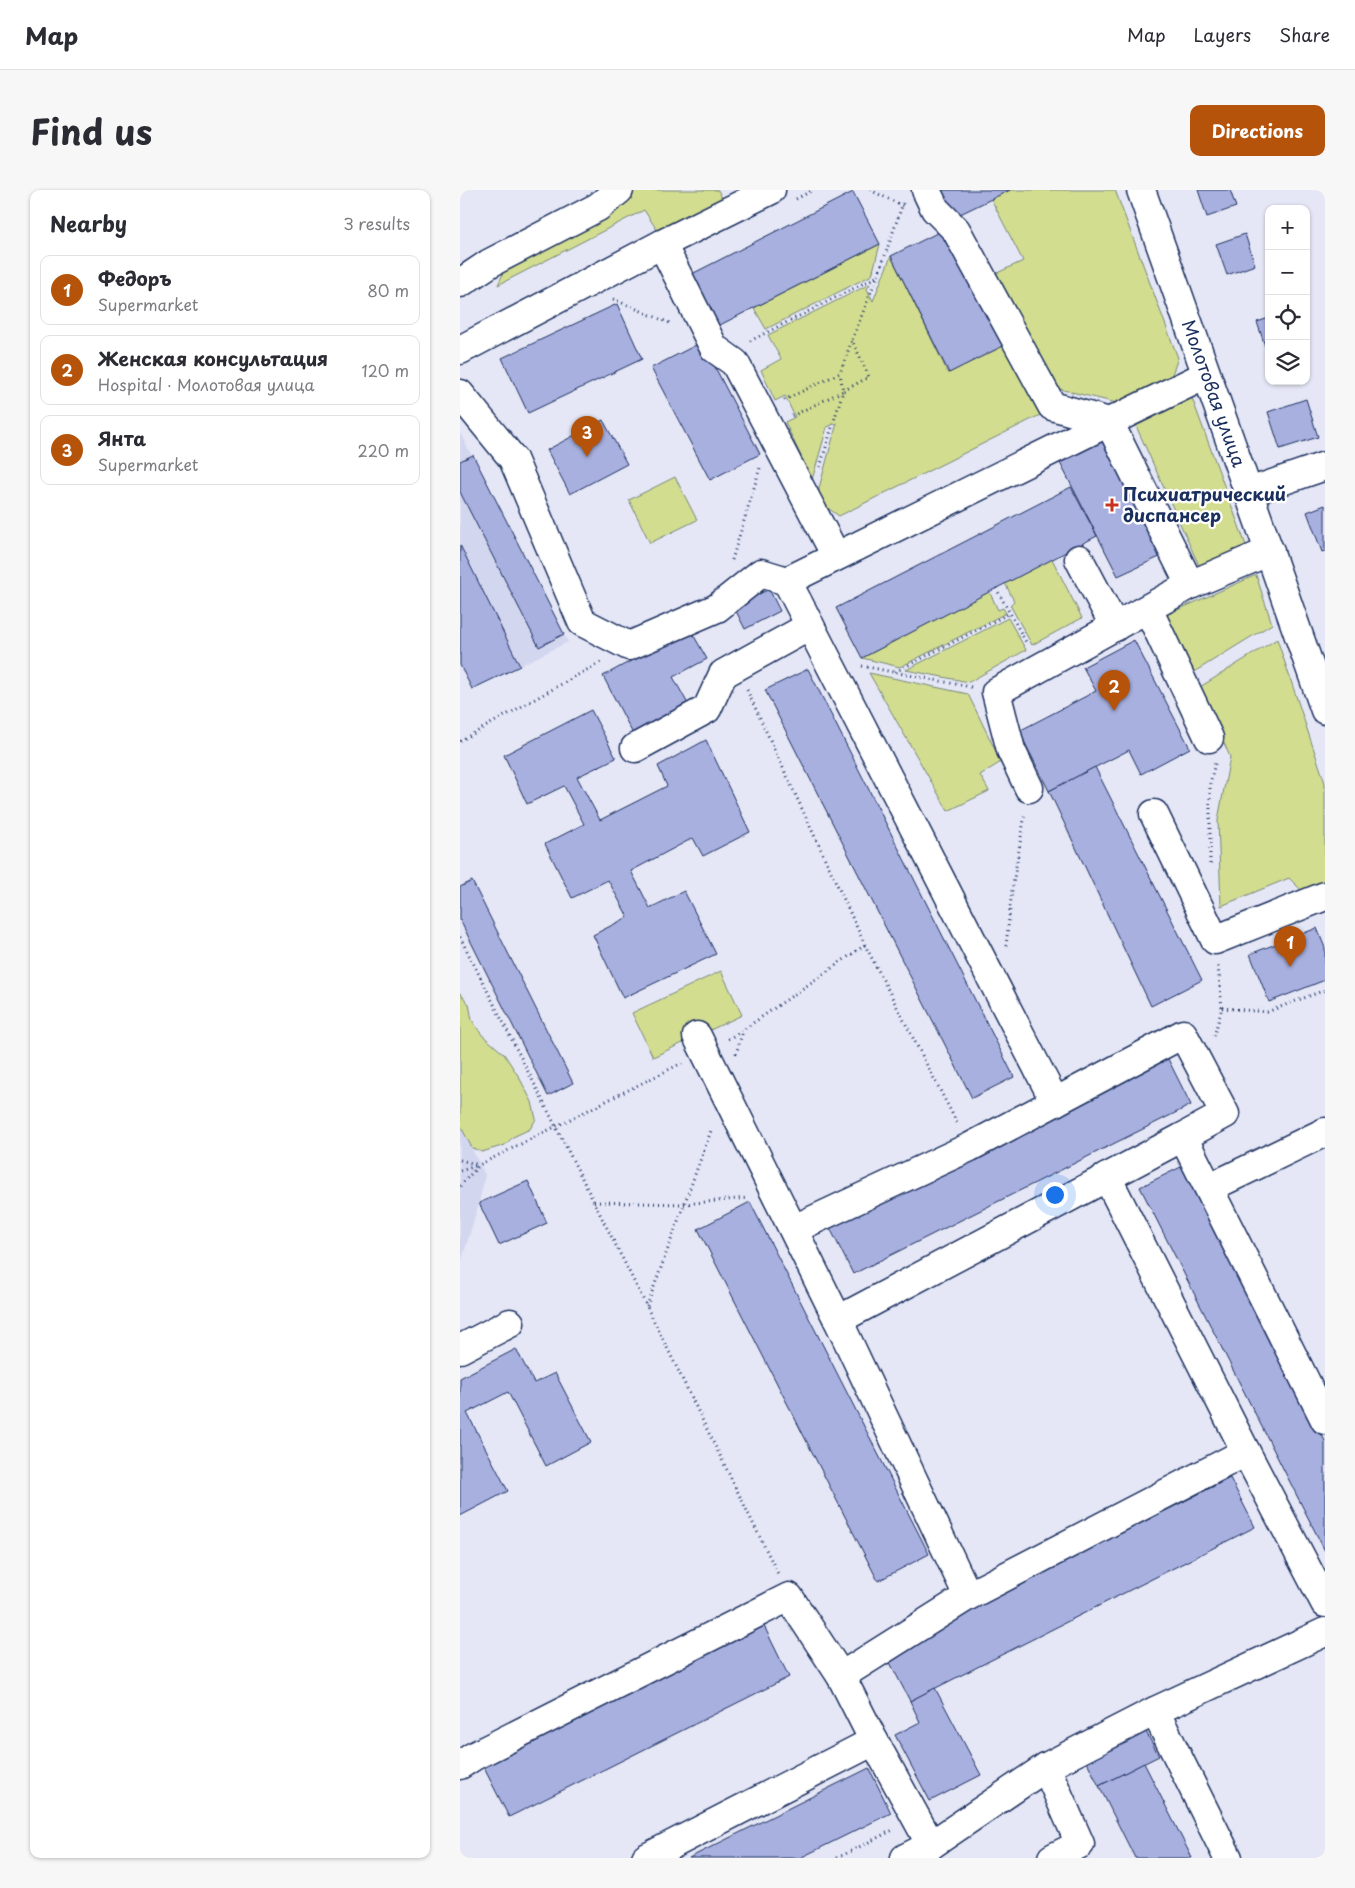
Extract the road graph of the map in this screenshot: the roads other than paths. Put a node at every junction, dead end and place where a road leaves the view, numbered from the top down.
1 (619, 190) edge
2 (771, 190) edge
3 (1142, 190) edge
4 (915, 194) edge
5 (730, 199) edge
6 (662, 244) junction
7 (460, 283) edge
8 (462, 343) edge
9 (1206, 375) junction
10 (460, 394) edge
11 (1109, 422) junction
12 (1325, 466) edge
13 (1249, 492) junction
14 (1270, 551) junction
15 (836, 556) junction
16 (1079, 559) dead end
17 (786, 581) junction
18 (1190, 586) junction
19 (1148, 608) junction
20 (810, 626) junction
21 (1114, 627) junction
22 (1325, 710) edge
23 (1209, 738) road end
24 (635, 748) dead end
25 (1029, 788) road end
26 (1154, 814) dead end
27 (1325, 896) edge
28 (701, 1044) road end
29 (1055, 1102) junction
30 (1325, 1132) edge
31 (1183, 1137) junction
32 (1107, 1177) junction
33 (1209, 1188) junction
34 (794, 1229) junction
35 (838, 1320) junction
36 (510, 1323) dead end
37 (460, 1348) edge
38 (1325, 1420) edge
39 (1246, 1452) junction
40 (968, 1596) junction
41 (1325, 1603) edge
42 (1325, 1632) edge
43 (841, 1676) junction
44 (1155, 1711) junction
45 (874, 1741) junction
46 (460, 1765) edge
47 (1046, 1766) junction
48 (931, 1846) junction
49 (646, 1858) edge
50 (905, 1858) edge
51 (1052, 1858) edge
52 (1228, 1858) edge

1 - 7 street
2 - 5 street
3 - 9 street, Молотовая улица
4 - 11 street
5 - 6 street
6 - 8 street
6 - 15 street
9 - 11 street
9 - 13 street, Молотовая улица
10 - 17 street
11 - 15 street
11 - 18 street
12 - 13 street
13 - 14 street, Молотовая улица
14 - 18 street
14 - 22 street, Молотовая улица
15 - 17 street
16 - 21 street
17 - 20 street
18 - 19 street
19 - 21 street
19 - 23 street
20 - 24 street
20 - 29 street
21 - 25 street
26 - 27 street
28 - 34 street
29 - 31 street
29 - 34 street
30 - 33 street
31 - 32 street
31 - 33 street
32 - 35 street
32 - 39 street
33 - 38 street
34 - 35 street
35 - 40 street
36 - 37 street
39 - 40 street
39 - 41 street
40 - 43 street
42 - 44 street
43 - 45 street
43 - 46 street
44 - 47 street
44 - 52 street
45 - 48 street
45 - 49 street
47 - 48 street
47 - 51 street
48 - 50 street

